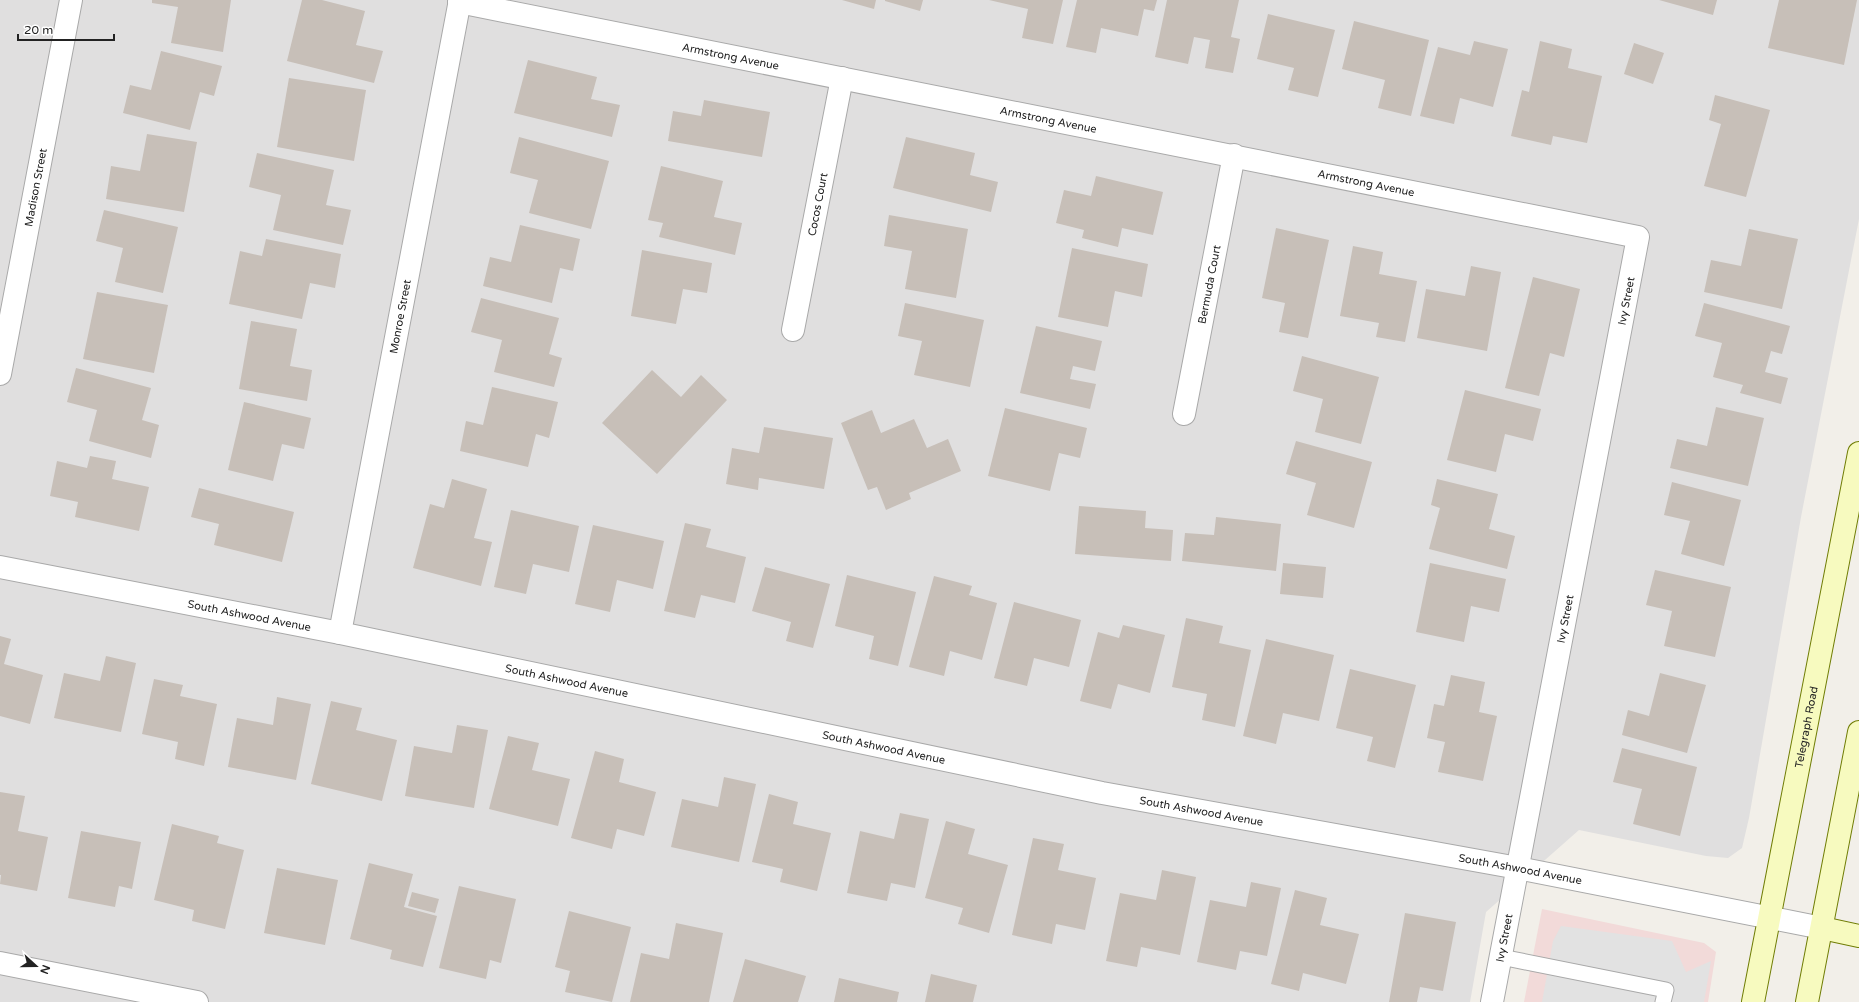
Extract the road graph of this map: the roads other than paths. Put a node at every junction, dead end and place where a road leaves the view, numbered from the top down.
1 (71, 0) edge
2 (460, 1) edge
3 (842, 78) junction
4 (1234, 155) junction
5 (1638, 237) joint
6 (793, 330) dead end
7 (0, 374) edge
8 (1184, 414) dead end
9 (1859, 453) edge
10 (0, 567) edge
11 (340, 633) junction
12 (1859, 732) edge
13 (1518, 868) junction
14 (1769, 918) junction
15 (1822, 928) junction
16 (1859, 936) edge
17 (1501, 957) junction
18 (0, 963) edge
19 (197, 1002) edge
20 (1492, 1002) edge
21 (1664, 1002) edge
22 (1753, 1002) edge
23 (1807, 1002) edge

1 - 7 street, Madison Street
2 - 3 street, Armstrong Avenue
2 - 11 street, Monroe Street
3 - 4 street, Armstrong Avenue
3 - 6 street, Cocos Court
4 - 5 street, Armstrong Avenue
4 - 8 street, Bermuda Court
5 - 13 street, Ivy Street
9 - 14 main road, Telegraph Road
10 - 11 street, South Ashwood Avenue
11 - 13 street, South Ashwood Avenue
12 - 15 main road
13 - 14 street, South Ashwood Avenue
13 - 17 street, Ivy Street
14 - 15 street, South Ashwood Avenue
14 - 22 main road, Telegraph Road
15 - 16 main road
15 - 23 main road
17 - 20 street, Ivy Street
17 - 21 lane
18 - 19 street

